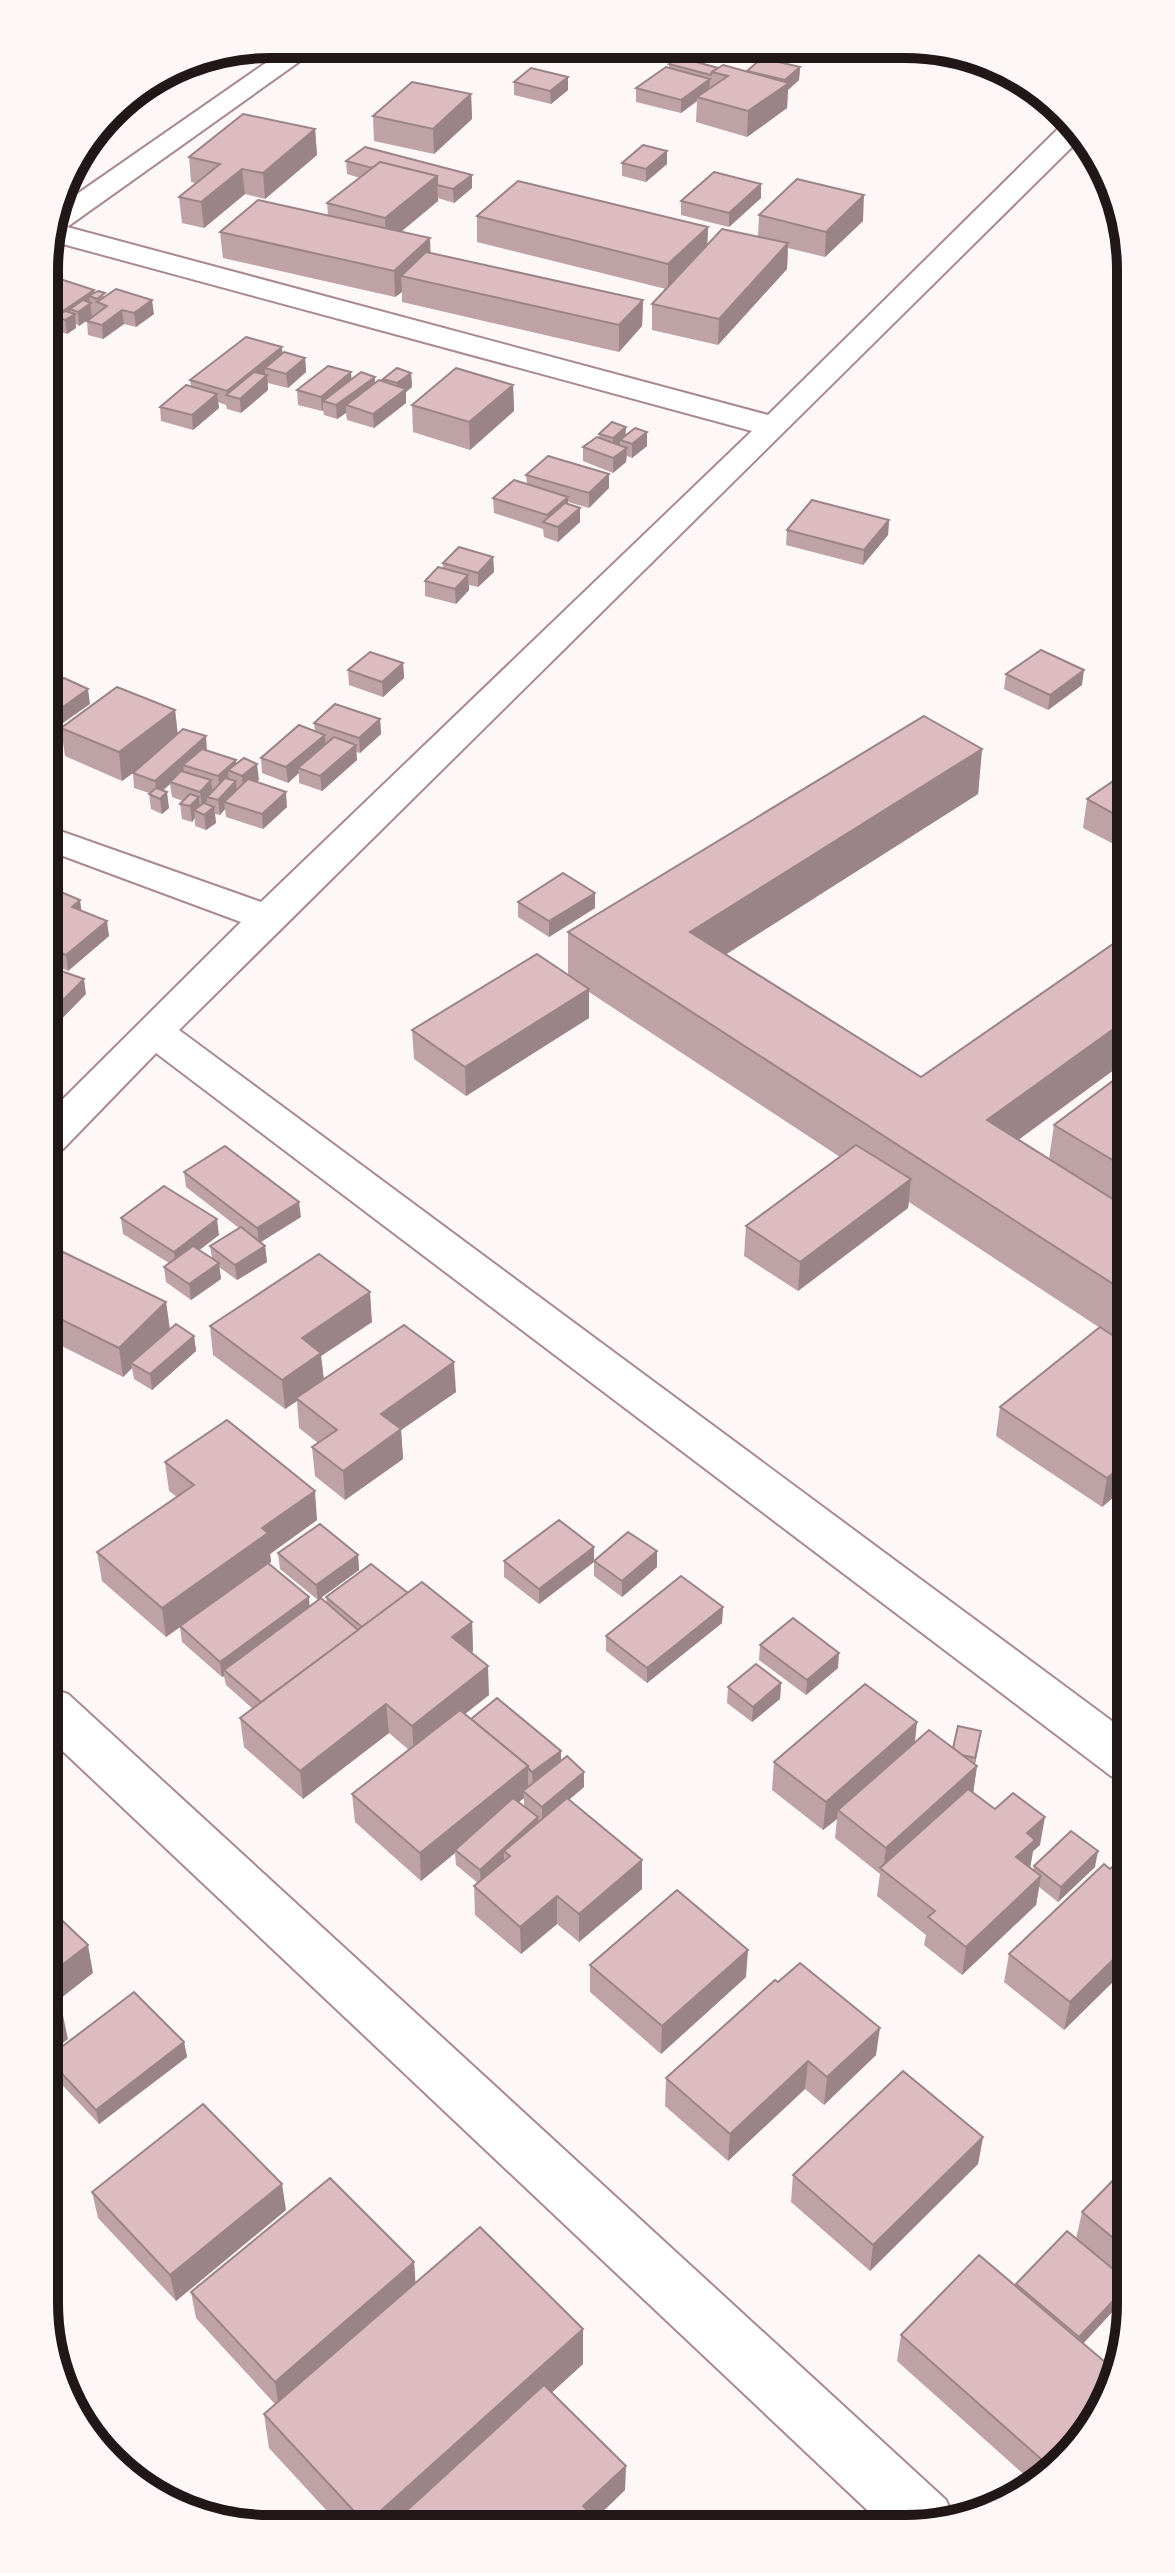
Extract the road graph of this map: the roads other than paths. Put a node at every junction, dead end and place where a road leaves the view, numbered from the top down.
1 (291, 58) edge
2 (1068, 135) edge
3 (65, 216) edge
4 (61, 235) edge
5 (774, 427) junction
6 (58, 841) edge
7 (267, 918) junction
8 (156, 1033) junction
9 (58, 1129) edge
10 (58, 1715) edge
11 (1117, 1752) edge
12 (917, 2514) edge

1 - 3 street
2 - 5 street
4 - 5 street
5 - 7 street
6 - 7 street
7 - 8 street
8 - 9 street
8 - 11 street
10 - 12 street

